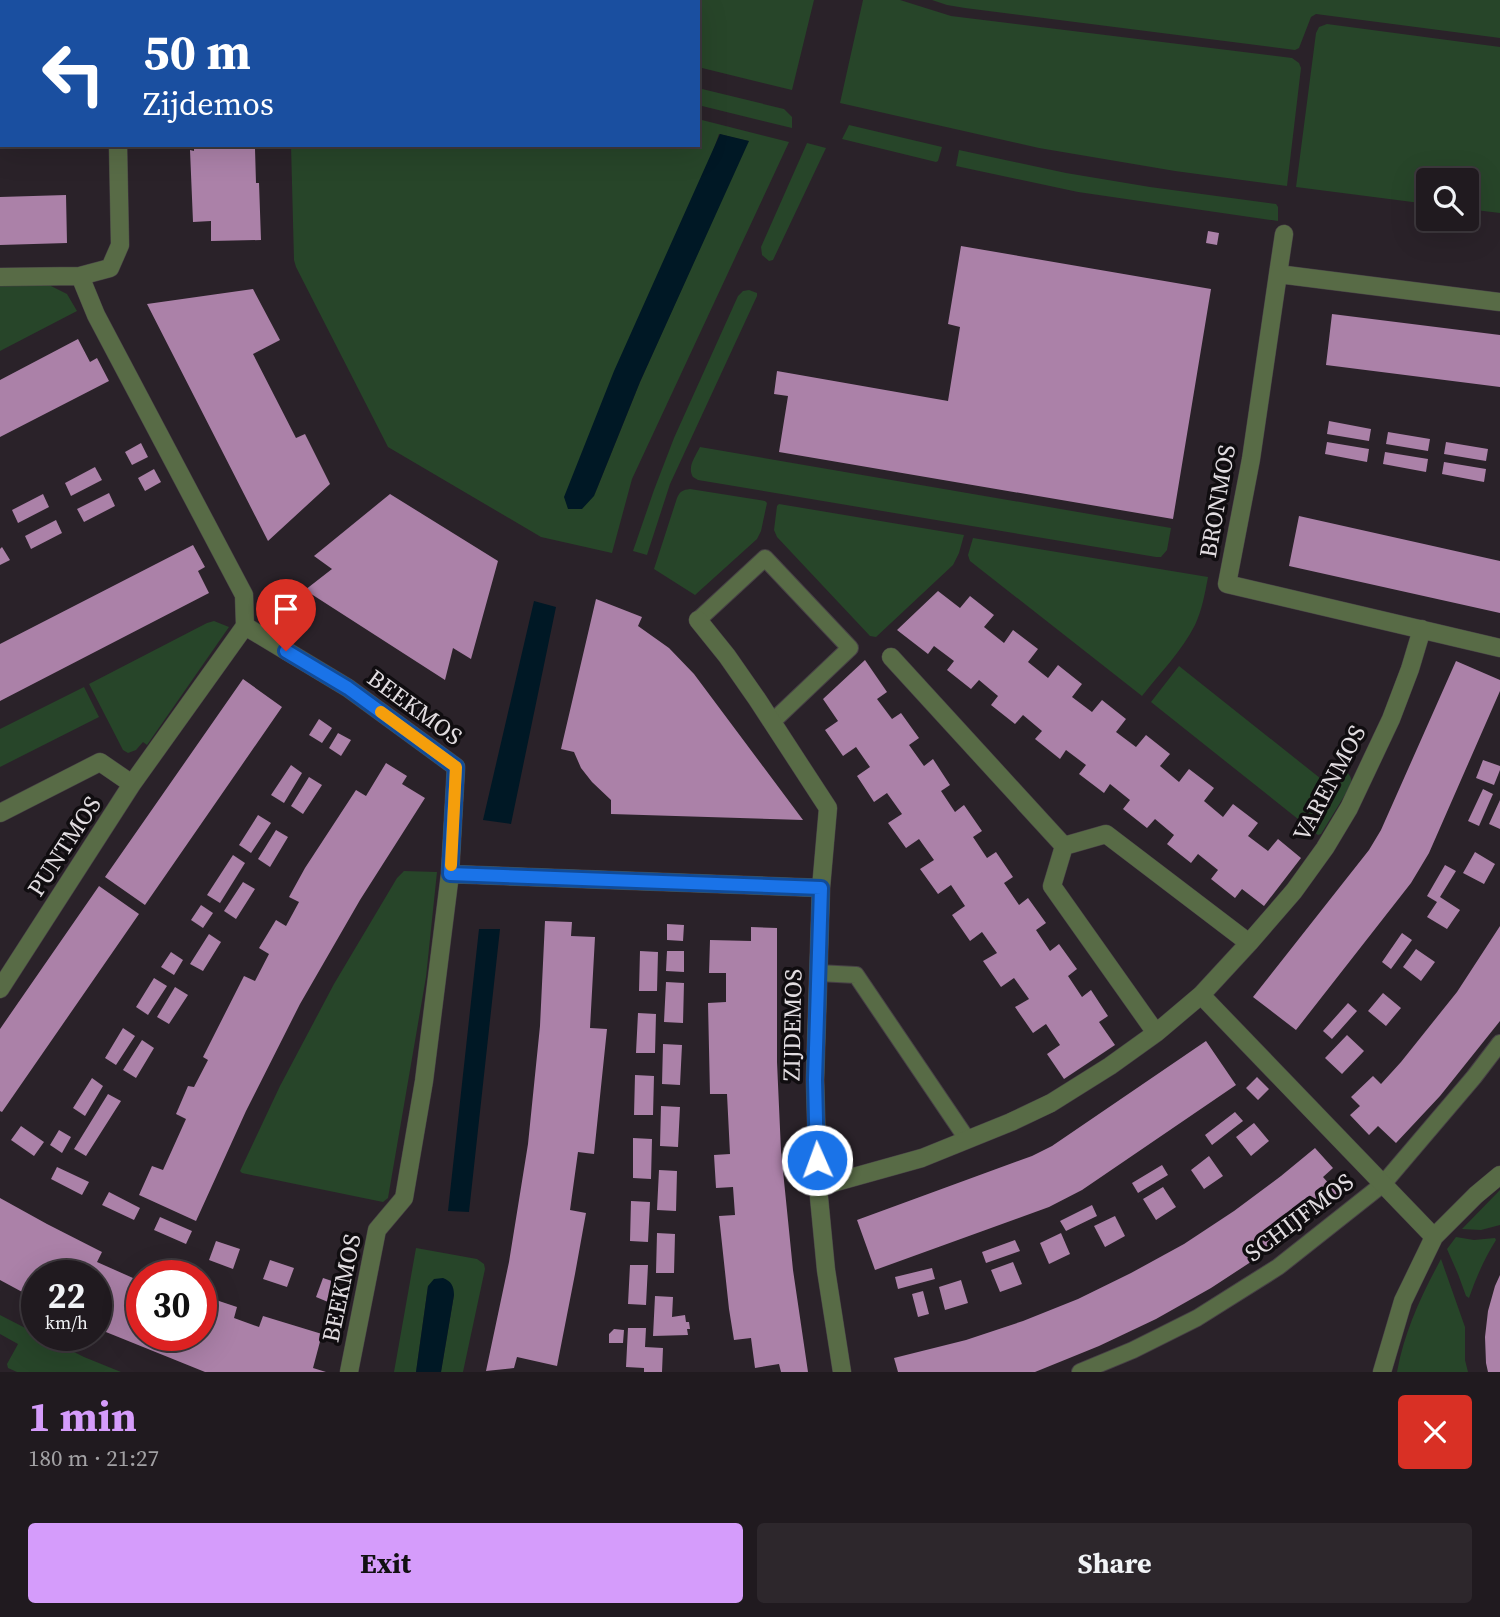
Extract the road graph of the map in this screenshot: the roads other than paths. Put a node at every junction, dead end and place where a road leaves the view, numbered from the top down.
1 (118, 147) edge
2 (1284, 234) dead end
3 (1278, 274) junction
4 (80, 276) junction
5 (0, 277) edge
6 (1500, 302) edge
7 (698, 620) joint
8 (245, 626) junction
9 (1422, 629) junction
10 (1500, 648) edge
11 (891, 657) dead end
12 (772, 722) junction
13 (132, 784) junction
14 (0, 813) edge
15 (1065, 846) junction
16 (450, 874) junction
17 (821, 888) junction
18 (1249, 943) junction
19 (0, 956) edge
20 (13, 970) junction
21 (818, 973) junction
22 (0, 989) edge
23 (1201, 995) junction
24 (1156, 1033) junction
25 (1500, 1043) edge
26 (967, 1139) junction
27 (1500, 1175) edge
28 (1383, 1184) junction
29 (818, 1187) junction
30 (1434, 1237) junction
31 (349, 1372) edge
32 (842, 1372) edge
33 (1080, 1372) edge
34 (1382, 1372) edge

1 - 4 street
2 - 3 street, BRONMOS
3 - 6 street
3 - 9 street, BRONMOS
4 - 5 street
4 - 8 street
7 - 12 street, ZIJDEMOS
7 - 12 lane
8 - 13 street, PUNTMOS
8 - 16 street, BEEKMOS
9 - 10 street, BRONMOS
9 - 18 street, VARENMOS
11 - 15 street
12 - 17 street, ZIJDEMOS
13 - 14 street, PUNTMOS
13 - 20 street, PUNTMOS
15 - 18 street
15 - 24 street
16 - 17 street
16 - 31 street, BEEKMOS
17 - 21 street, ZIJDEMOS
18 - 23 street, VARENMOS
19 - 20 street
20 - 22 street, PUNTMOS
21 - 26 lane
21 - 29 street, ZIJDEMOS
23 - 24 street, VARENMOS
23 - 28 street
24 - 26 street, VARENMOS
25 - 28 lane, SCHIJFMOS
26 - 29 street, VARENMOS
27 - 30 street
28 - 30 street
28 - 33 lane, SCHIJFMOS
29 - 32 street, ZIJDEMOS
30 - 34 street

